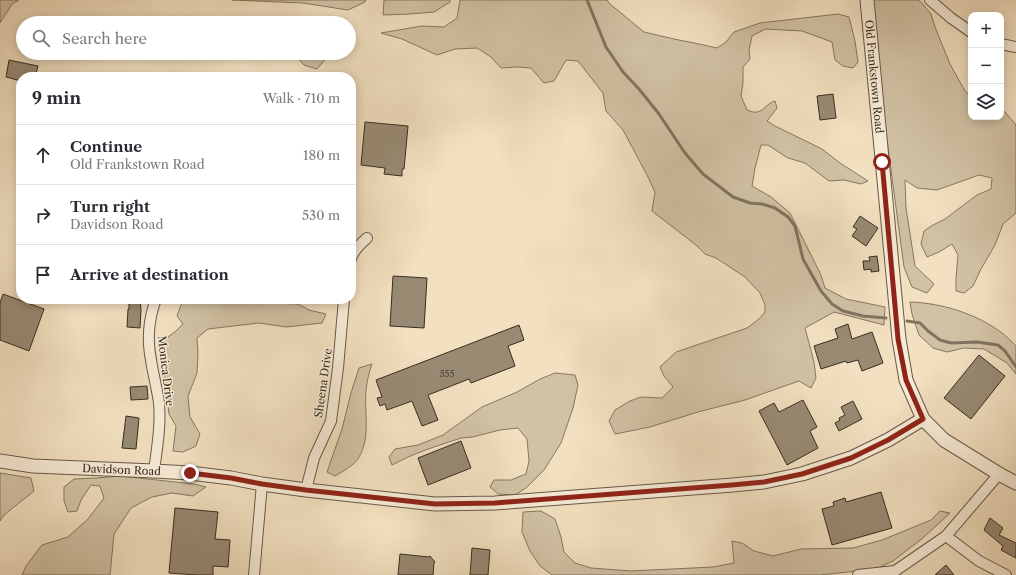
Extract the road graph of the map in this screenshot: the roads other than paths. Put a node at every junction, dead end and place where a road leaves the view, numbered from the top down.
1 (867, 0) edge
2 (930, 0) edge
3 (968, 30) edge
4 (1004, 45) edge
5 (1016, 47) edge
6 (366, 238) dead end
7 (356, 250) edge
8 (154, 304) edge
9 (344, 304) edge
10 (923, 419) junction
11 (0, 461) edge
12 (154, 471) junction
13 (999, 474) junction
14 (1016, 483) edge
15 (262, 484) junction
16 (306, 490) junction
17 (946, 536) junction
18 (896, 573) edge
19 (254, 575) edge
20 (858, 575) edge
21 (1006, 575) edge

1 - 10 street, Old Frankstown Road
2 - 3 street
4 - 5 street
6 - 7 street
8 - 12 street, Monica Drive
9 - 16 street, Sheena Drive
10 - 13 street, Old Frankstown Road
10 - 16 street, Davidson Road
11 - 12 street, Davidson Road
12 - 15 street, Davidson Road
13 - 14 street, Old Frankstown Road
13 - 17 street
15 - 16 street, Davidson Road
15 - 19 street
17 - 18 street
17 - 21 street
18 - 20 street

